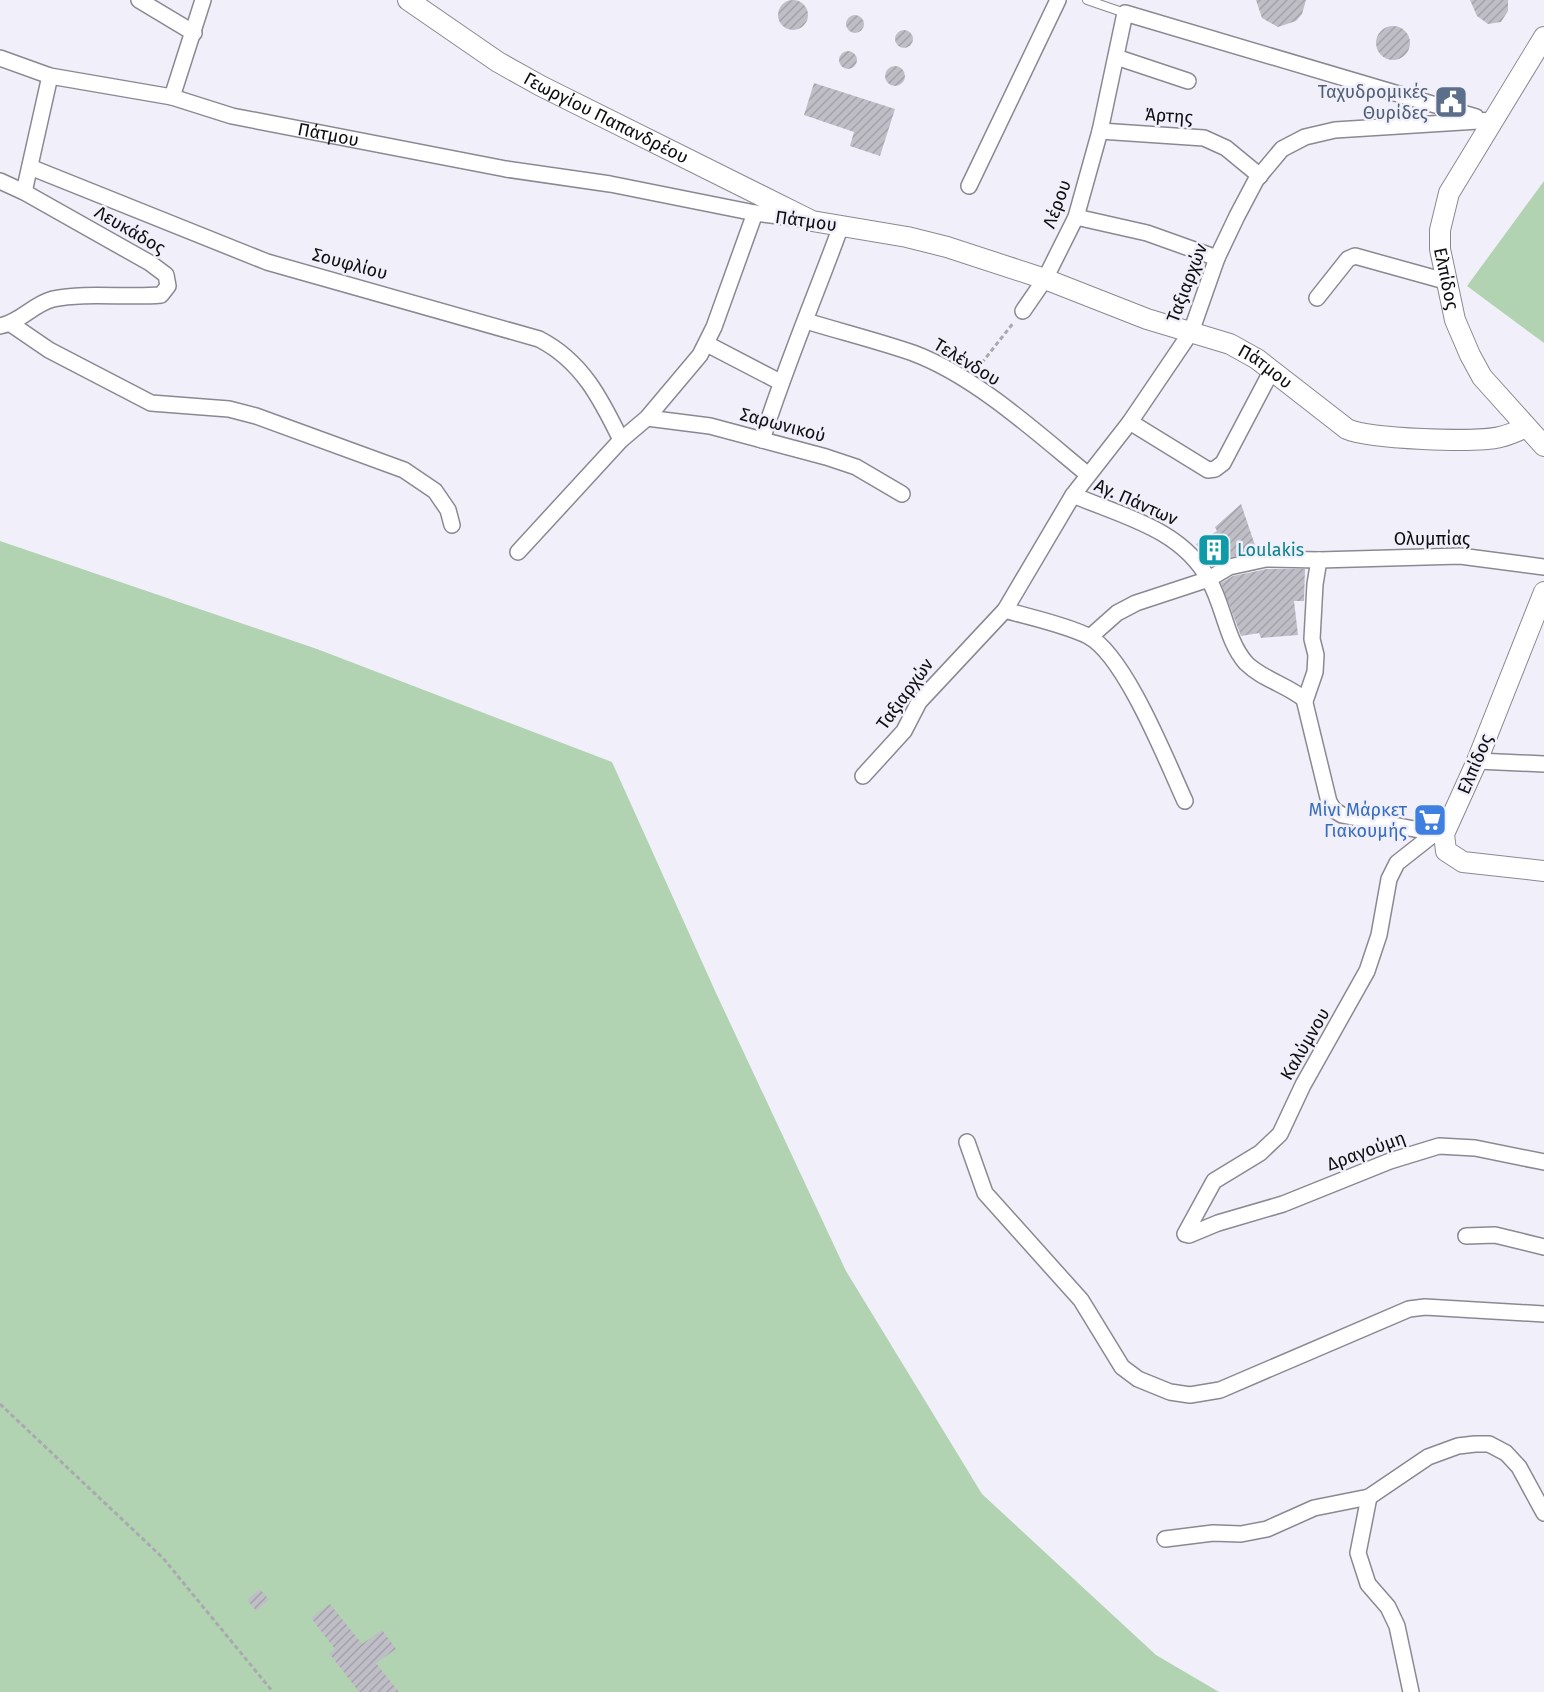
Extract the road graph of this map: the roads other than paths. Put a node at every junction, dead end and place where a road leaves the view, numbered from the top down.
1 (139, 0) edge
2 (203, 0) edge
3 (408, 0) edge
4 (1058, 0) edge
5 (1088, 0) edge
6 (1125, 13) junction
7 (194, 33) junction
8 (1544, 37) edge
9 (1116, 57) junction
10 (0, 58) edge
11 (50, 76) junction
12 (1188, 81) dead end
13 (172, 98) junction
14 (1491, 120) junction
15 (1100, 131) junction
16 (30, 167) junction
17 (1260, 176) junction
18 (0, 181) edge
19 (969, 186) dead end
20 (24, 192) junction
21 (755, 213) junction
22 (1076, 217) junction
23 (812, 221) junction
24 (842, 226) junction
25 (1217, 258) junction
26 (1045, 279) junction
27 (1445, 281) junction
28 (1317, 298) dead end
29 (1023, 311) road end
30 (806, 321) junction
31 (5, 325) edge
32 (1191, 332) junction
33 (706, 344) junction
34 (1272, 370) junction
35 (780, 382) junction
36 (646, 418) junction
37 (1130, 422) junction
38 (1526, 427) junction
39 (621, 440) junction
40 (762, 440) junction
41 (1544, 446) edge
42 (1087, 474) junction
43 (902, 494) dead end
44 (1072, 495) junction
45 (452, 525) dead end
46 (518, 552) dead end
47 (1319, 560) junction
48 (1544, 567) edge
49 (1209, 579) junction
50 (1544, 592) edge
51 (1005, 610) junction
52 (1090, 637) junction
53 (1305, 701) junction
54 (1477, 761) junction
55 (1544, 764) edge
56 (863, 776) dead end
57 (1185, 801) dead end
58 (1440, 834) junction
59 (1544, 871) edge
60 (967, 1142) dead end
61 (1544, 1161) edge
62 (1207, 1228) joint
63 (1466, 1236) dead end
64 (1544, 1247) edge
65 (1544, 1314) edge
66 (1369, 1497) junction
67 (1544, 1514) edge
68 (1165, 1539) dead end
69 (1411, 1692) edge

1 - 7 street
2 - 7 street
3 - 23 street, Γεωργίου Παπανδρέου
4 - 19 street
5 - 6 lane
6 - 9 street, Λέρου
6 - 14 street
7 - 13 street
8 - 14 street, Ελπίδος
9 - 12 street
9 - 15 street, Λέρου
10 - 11 street, Πάτμου
11 - 13 street, Πάτμου
11 - 16 street
13 - 21 street, Πάτμου
14 - 17 street, Ταξιαρχών
14 - 27 street, Ελπίδος
15 - 17 street, Άρτης
15 - 22 street, Λέρου
16 - 20 street
16 - 39 street, Σουφλίου
17 - 25 street, Ταξιαρχών
18 - 20 street, Λευκάδος
20 - 31 street, Λευκάδος
21 - 23 street, Πάτμου
21 - 33 street
22 - 25 street
22 - 26 street, Λέρου
23 - 24 street, Πάτμου
24 - 26 street, Πάτμου
24 - 30 street
25 - 32 street, Ταξιαρχών
26 - 29 street, Λέρου
26 - 32 street, Πάτμου
27 - 28 street
27 - 38 street, Ελπίδος
30 - 35 street
30 - 42 street, Τελένδου
31 - 45 street
32 - 34 street, Πάτμου
32 - 37 street, Ταξιαρχών
33 - 35 street
33 - 36 street
34 - 37 street
34 - 38 street, Πάτμου
35 - 40 street
36 - 39 street
36 - 40 street, Σαρωνικού
37 - 42 street, Ταξιαρχών
38 - 41 street, Ελπίδος
39 - 46 street
40 - 43 street, Σαρωνικού
42 - 44 street, Ταξιαρχών
44 - 49 street, Αγ. Πάντων
44 - 51 street, Ταξιαρχών
47 - 48 street, Ολυμπίας
47 - 49 street, Ολυμπίας
47 - 53 street
49 - 52 street, Ολυμπίας
49 - 53 street, Αγ. Πάντων
50 - 54 street, Ελπίδος
51 - 52 street
51 - 56 street, Ταξιαρχών
52 - 57 street
53 - 58 street
54 - 55 street
54 - 58 street, Ελπίδος
58 - 59 street
58 - 62 street, Καλύμνου
60 - 65 street
61 - 62 street, Δραγούμη
63 - 64 street
66 - 67 street
66 - 68 street
66 - 69 street

